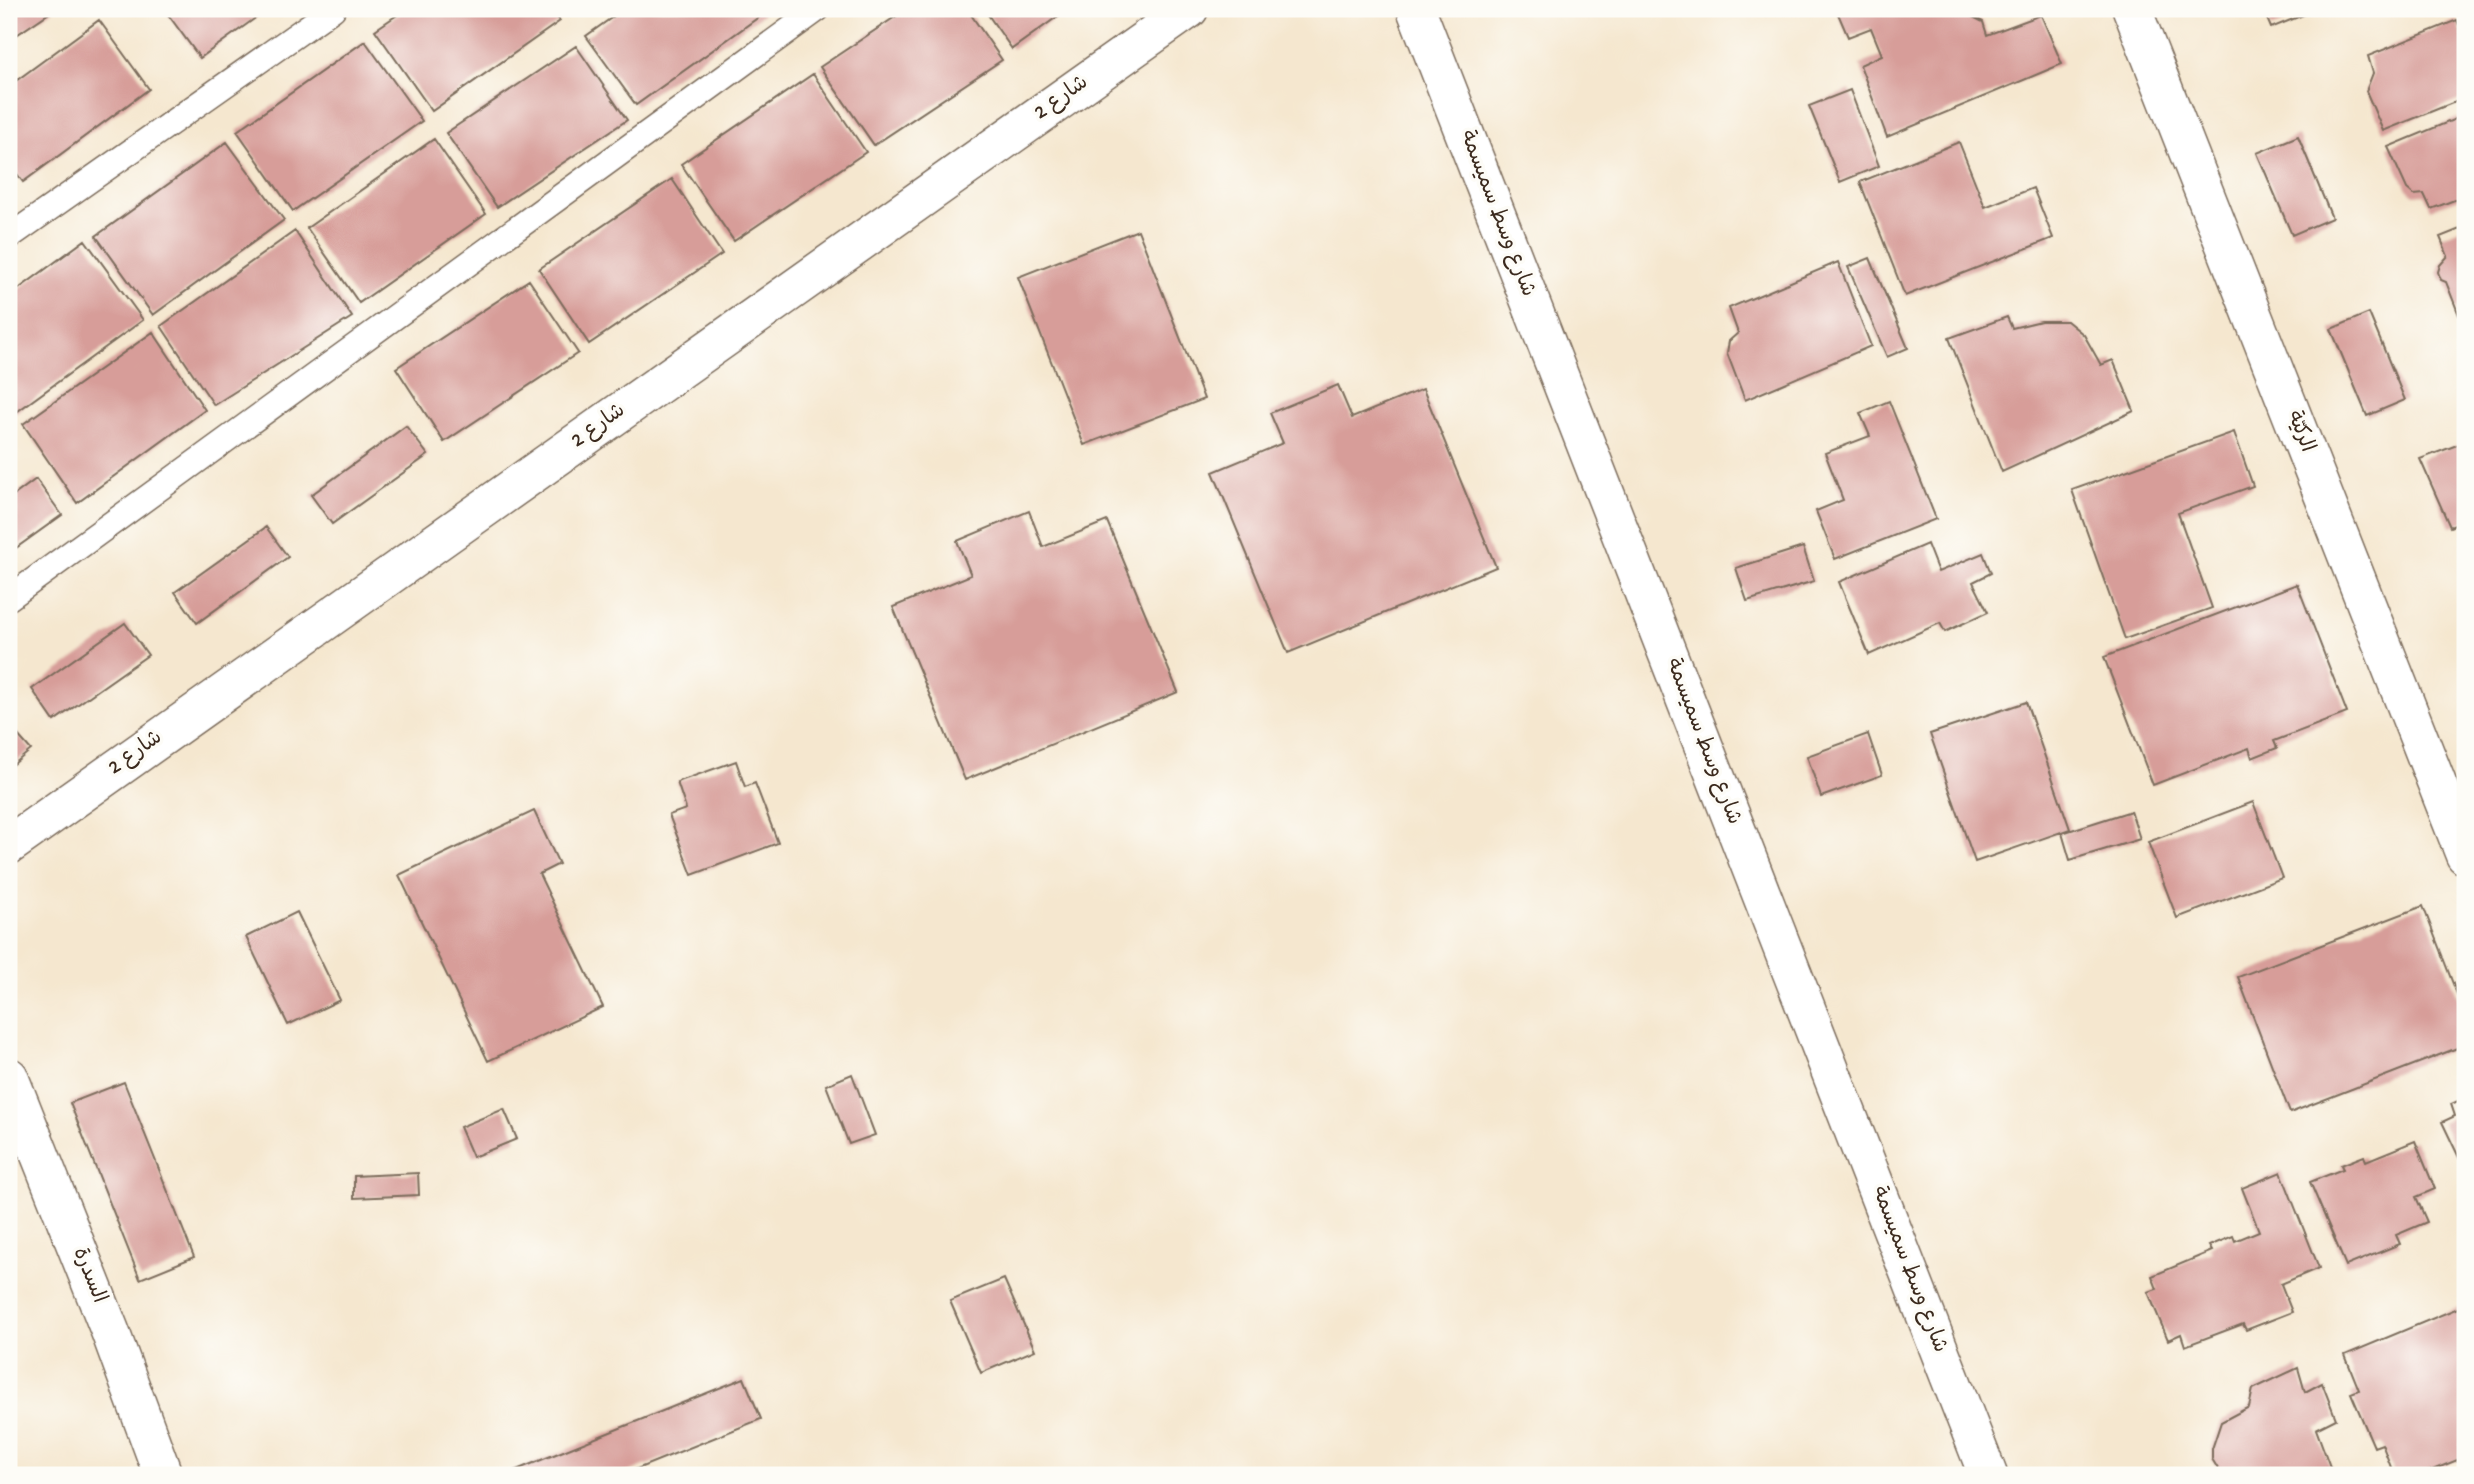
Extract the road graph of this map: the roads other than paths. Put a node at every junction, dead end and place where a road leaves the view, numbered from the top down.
1 (332, 9) edge
2 (1189, 9) edge
3 (1416, 9) edge
4 (2132, 9) edge
5 (807, 12) edge
6 (9, 237) edge
7 (9, 598) edge
8 (9, 845) edge
9 (2465, 855) edge
10 (9, 1077) edge
11 (163, 1475) edge
12 (1988, 1475) edge

1 - 6 lane
2 - 8 street, شارع 2
3 - 12 street, شارع وسط سميسمة
4 - 9 street, الركيّة
5 - 7 lane
10 - 11 street, السدرة

